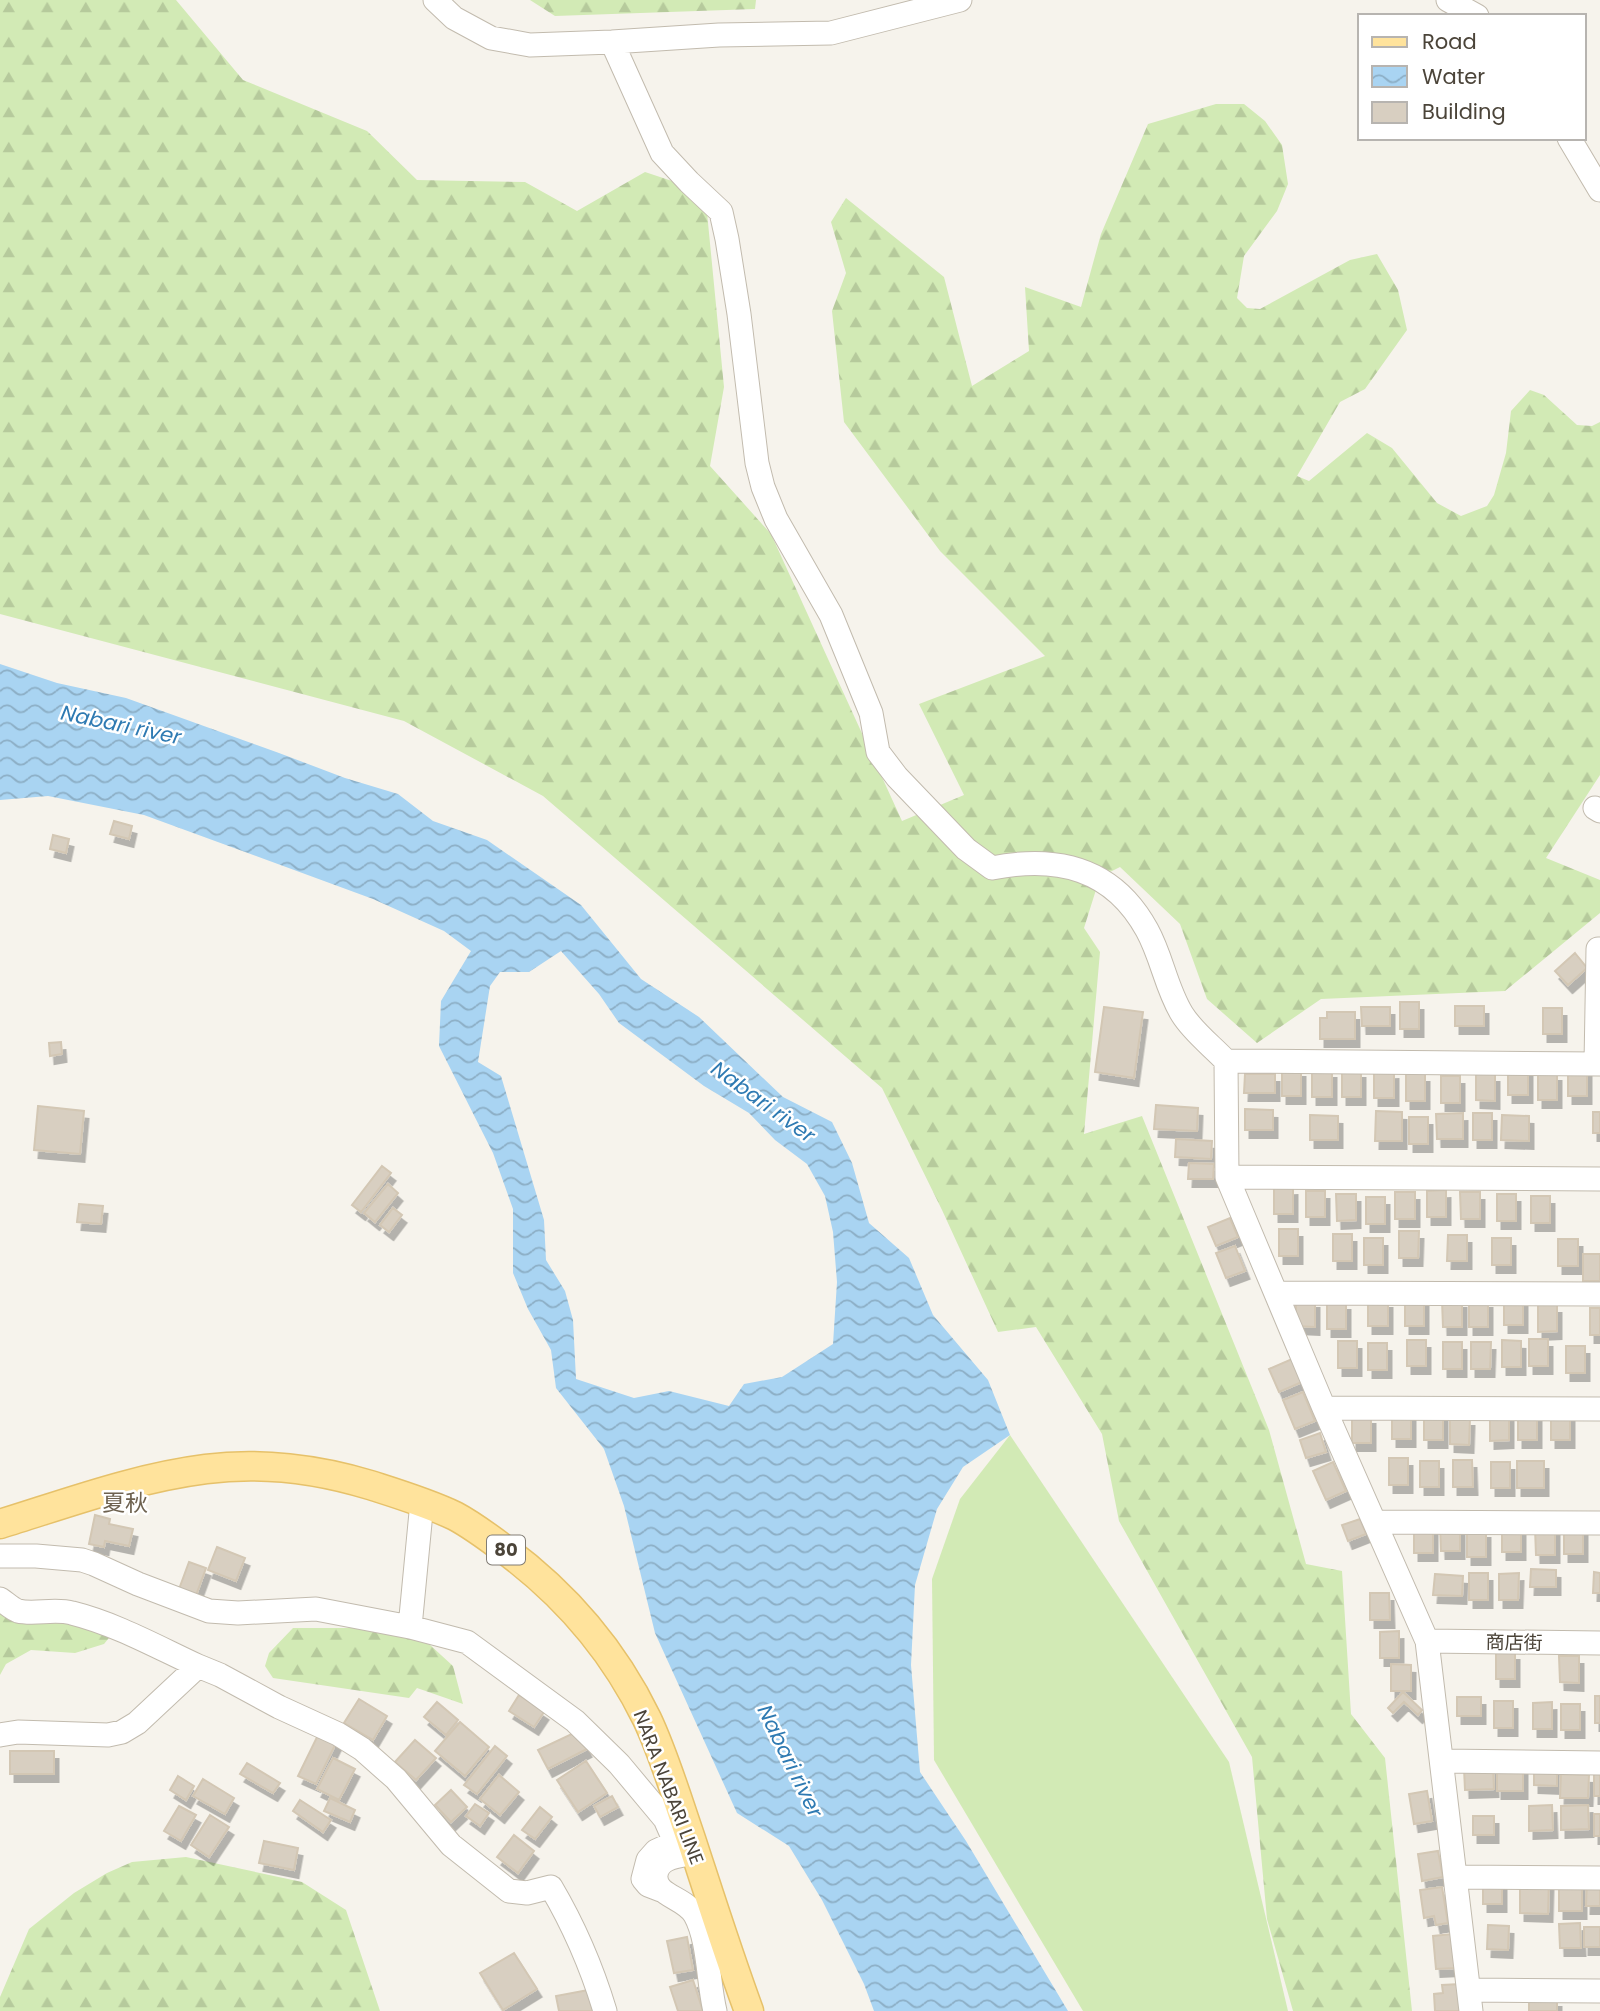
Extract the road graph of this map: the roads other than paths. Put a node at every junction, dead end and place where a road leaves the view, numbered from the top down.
1 (435, 0) edge
2 (960, 0) edge
3 (1448, 0) edge
4 (1473, 14) edge
5 (612, 42) junction
6 (1570, 140) edge
7 (1600, 190) edge
8 (1600, 949) edge
9 (1226, 1060) junction
10 (1598, 1064) edge
11 (1227, 1177) junction
12 (1600, 1179) edge
13 (1277, 1293) junction
14 (1600, 1294) edge
15 (1324, 1408) junction
16 (1600, 1409) edge
17 (422, 1502) junction
18 (1375, 1522) junction
19 (1600, 1523) edge
20 (0, 1524) edge
21 (0, 1556) edge
22 (0, 1599) edge
23 (410, 1627) junction
24 (1427, 1642) junction
25 (1600, 1643) edge
26 (198, 1666) junction
27 (0, 1735) edge
28 (1442, 1761) junction
29 (1600, 1763) edge
30 (695, 1853) junction
31 (1455, 1877) junction
32 (1600, 1878) edge
33 (661, 1890) junction
34 (1600, 1991) edge
35 (1470, 2001) edge
36 (605, 2011) edge
37 (715, 2011) edge
38 (749, 2011) edge

1 - 5 street
2 - 5 street
3 - 4 street
5 - 9 street
6 - 7 street
8 - 10 street
9 - 10 street
9 - 11 street
11 - 12 street
11 - 13 street
13 - 14 street
13 - 15 street
15 - 16 street
15 - 18 street
17 - 20 main road, NARA NABARI LINE / 80
17 - 23 street
17 - 30 main road, NARA NABARI LINE / 80
18 - 19 street
18 - 24 street
21 - 23 street
22 - 26 street
23 - 33 street
24 - 25 street, 商店街
24 - 28 street
26 - 27 street
26 - 36 street
28 - 29 street
28 - 31 street
30 - 33 street
30 - 38 main road, NARA NABARI LINE / 80
31 - 32 street
31 - 35 street
33 - 37 street
34 - 35 street

